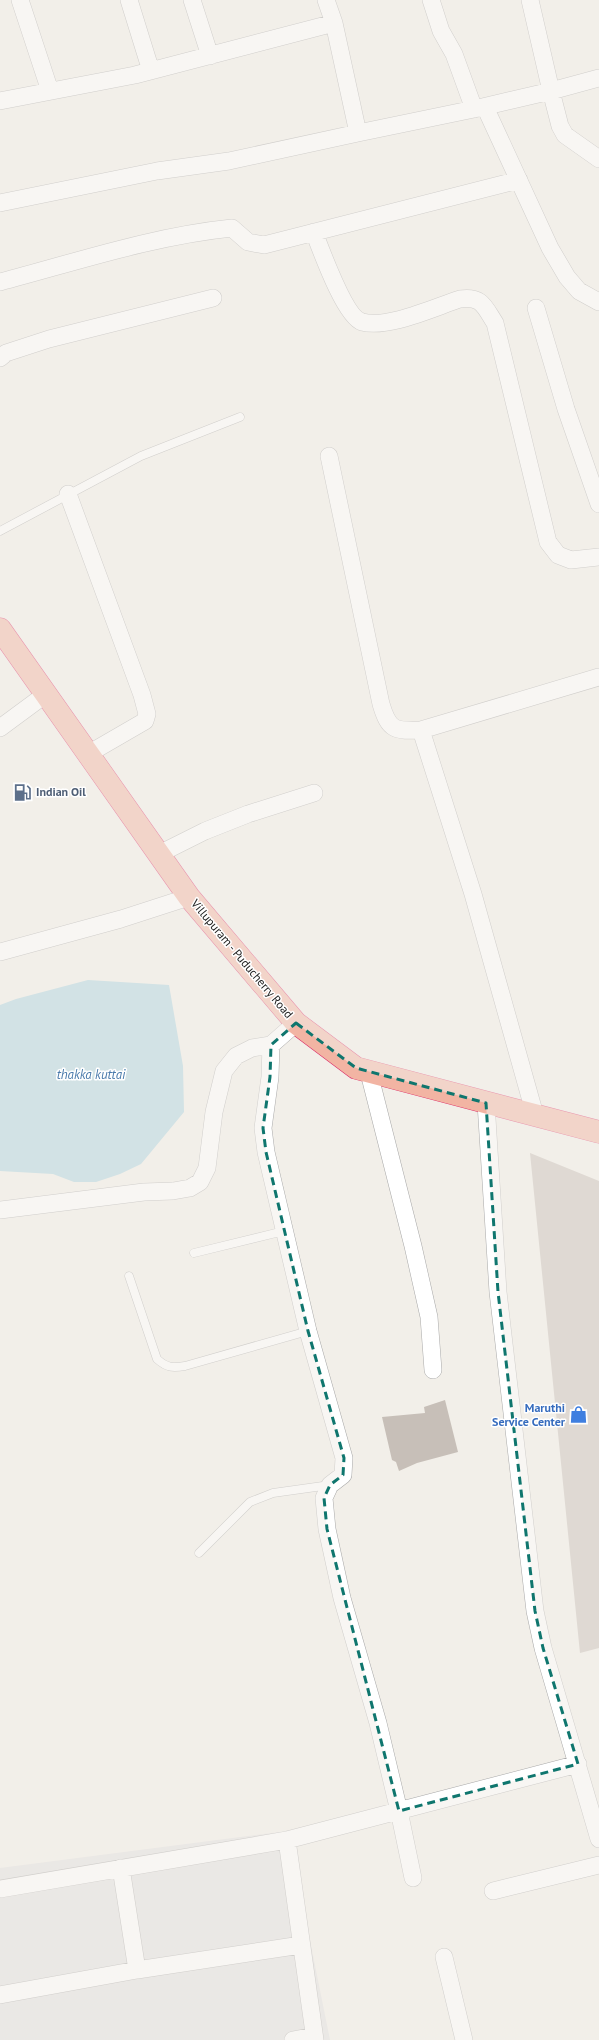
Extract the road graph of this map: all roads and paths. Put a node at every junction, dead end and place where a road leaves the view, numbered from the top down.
1 (20, 0) edge
2 (129, 0) edge
3 (192, 0) edge
4 (326, 0) edge
5 (431, 0) edge
6 (530, 0) edge
7 (334, 23) junction
8 (206, 57) junction
9 (150, 71) junction
10 (599, 78) edge
11 (50, 91) junction
12 (551, 91) junction
13 (0, 101) edge
14 (480, 108) junction
15 (358, 133) junction
16 (599, 159) edge
17 (519, 180) junction
18 (0, 204) edge
19 (314, 232) junction
20 (0, 282) edge
21 (213, 298) dead end
22 (599, 302) edge
23 (536, 308) dead end
24 (0, 358) edge
25 (240, 417) dead end
26 (329, 456) dead end
27 (68, 494) junction
28 (599, 504) edge
29 (0, 531) edge
30 (599, 557) edge
31 (0, 629) edge
32 (599, 677) edge
33 (46, 694) junction
34 (0, 728) edge
35 (421, 730) junction
36 (88, 754) junction
37 (314, 793) dead end
38 (159, 854) junction
39 (189, 897) junction
40 (0, 952) edge
41 (296, 1023) junction
42 (271, 1046) junction
43 (369, 1073) junction
44 (486, 1103) junction
45 (535, 1115) junction
46 (599, 1132) edge
47 (0, 1210) edge
48 (284, 1231) junction
49 (194, 1253) dead end
50 (130, 1276) dead end
51 (308, 1331) junction
52 (433, 1370) dead end
53 (330, 1485) junction
54 (199, 1553) dead end
55 (578, 1764) junction
56 (399, 1811) junction
57 (599, 1839) edge
58 (287, 1840) junction
59 (599, 1865) edge
60 (121, 1868) junction
61 (413, 1878) dead end
62 (0, 1889) edge
63 (493, 1891) dead end
64 (301, 1945) junction
65 (444, 1957) dead end
66 (137, 1970) junction
67 (0, 1995) edge
68 (314, 2038) edge
69 (293, 2040) edge
70 (464, 2040) edge

1 - 11 street
2 - 9 street
3 - 8 street
4 - 7 street
5 - 14 street
6 - 12 street
7 - 8 street
7 - 15 street
8 - 9 street
9 - 11 street
10 - 12 street
11 - 13 street
12 - 14 street
12 - 16 street
14 - 15 street
14 - 17 street
15 - 18 street
17 - 19 street
17 - 22 street
19 - 20 street
19 - 30 street
21 - 24 street
23 - 28 street
25 - 27 lane
26 - 35 street
27 - 29 lane
27 - 36 street
31 - 33 highway, Villupuram - Puducherry Road
32 - 35 street
33 - 34 street
33 - 36 highway, Villupuram - Puducherry Road
35 - 45 street
36 - 38 highway, Villupuram - Puducherry Road
37 - 38 street
38 - 39 highway, Villupuram - Puducherry Road
39 - 40 street
39 - 41 highway, Villupuram - Puducherry Road
41 - 42 street
41 - 43 highway, Villupuram - Puducherry Road
42 - 47 street
42 - 48 street
43 - 44 highway, Villupuram - Puducherry Road
43 - 52 street
44 - 45 highway, Villupuram - Puducherry Road
44 - 55 street
45 - 46 highway, Villupuram - Puducherry Road
48 - 49 lane
48 - 51 street
50 - 51 lane
51 - 53 street
53 - 54 lane
53 - 56 street
55 - 56 street
55 - 57 street
56 - 58 street
56 - 61 street
58 - 60 street
58 - 64 street
59 - 63 street
60 - 62 street
60 - 66 street
64 - 66 street
64 - 68 street
65 - 70 street
66 - 67 street
68 - 69 street

